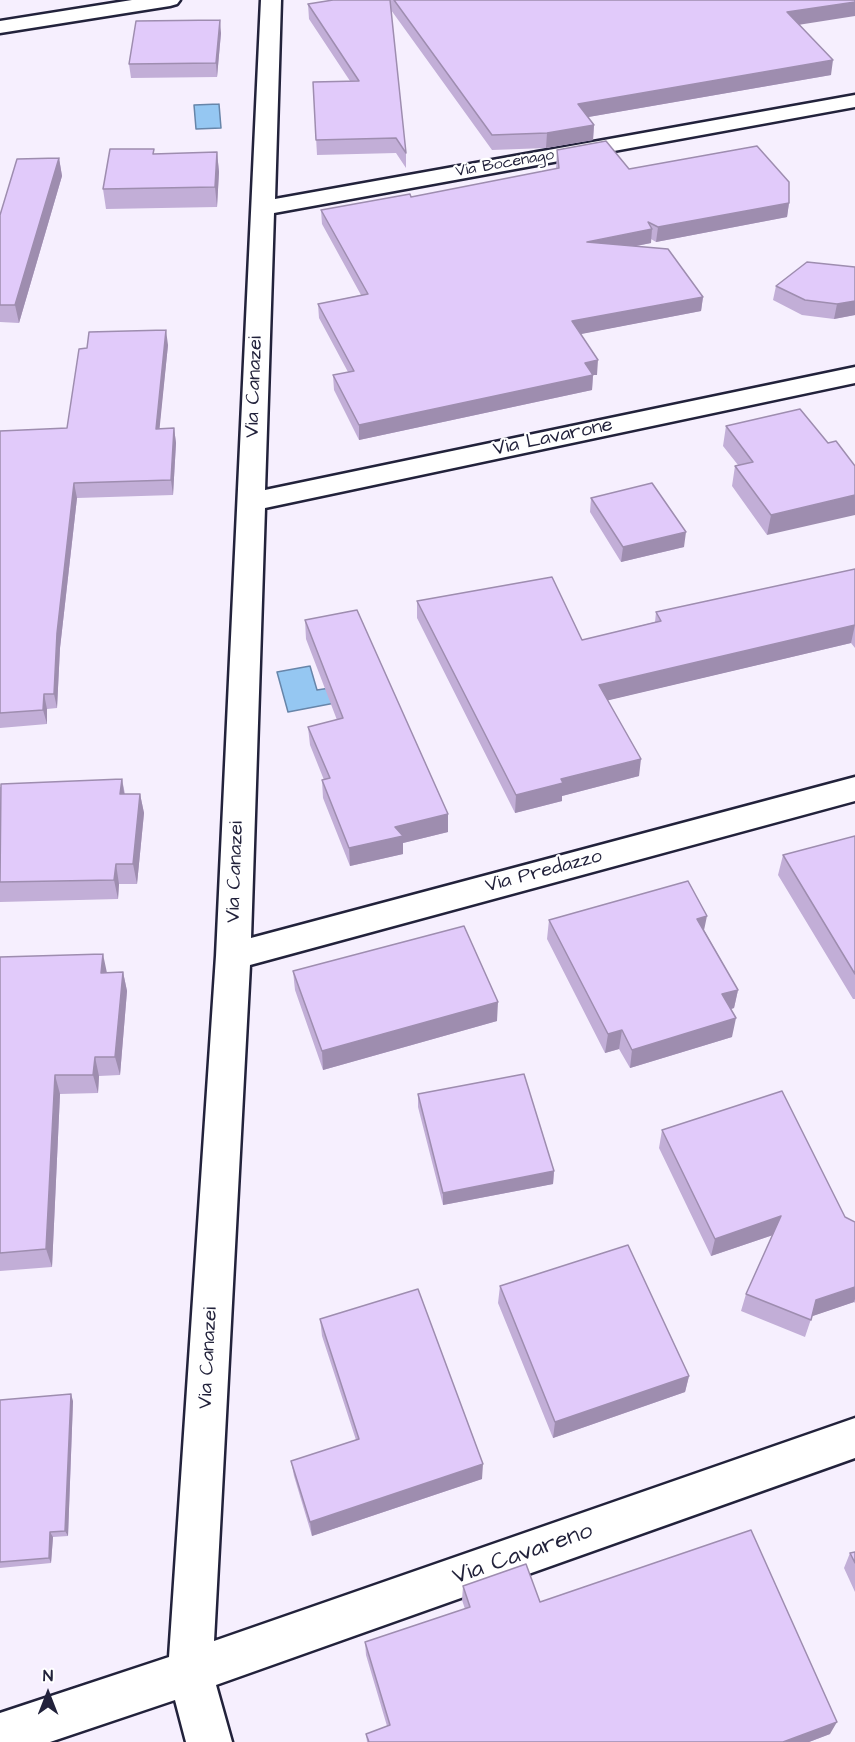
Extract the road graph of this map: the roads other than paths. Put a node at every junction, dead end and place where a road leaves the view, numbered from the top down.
1 (170, 0) edge
2 (271, 0) edge
3 (0, 27) edge
4 (855, 101) edge
5 (262, 207) junction
6 (855, 375) edge
7 (251, 502) junction
8 (855, 789) edge
9 (233, 956) junction
10 (855, 1438) edge
11 (190, 1672) junction
12 (0, 1736) edge
13 (209, 1742) edge

1 - 3 street
2 - 5 street, Via Canazei
4 - 5 street, Via Bocenago
5 - 7 street, Via Canazei
6 - 7 street, Via Lavarone
7 - 9 street, Via Canazei
8 - 9 street, Via Predazzo
9 - 11 street, Via Canazei
10 - 11 street, Via Cavareno
11 - 12 street, Via Cavareno
11 - 13 street, Via Canazei

